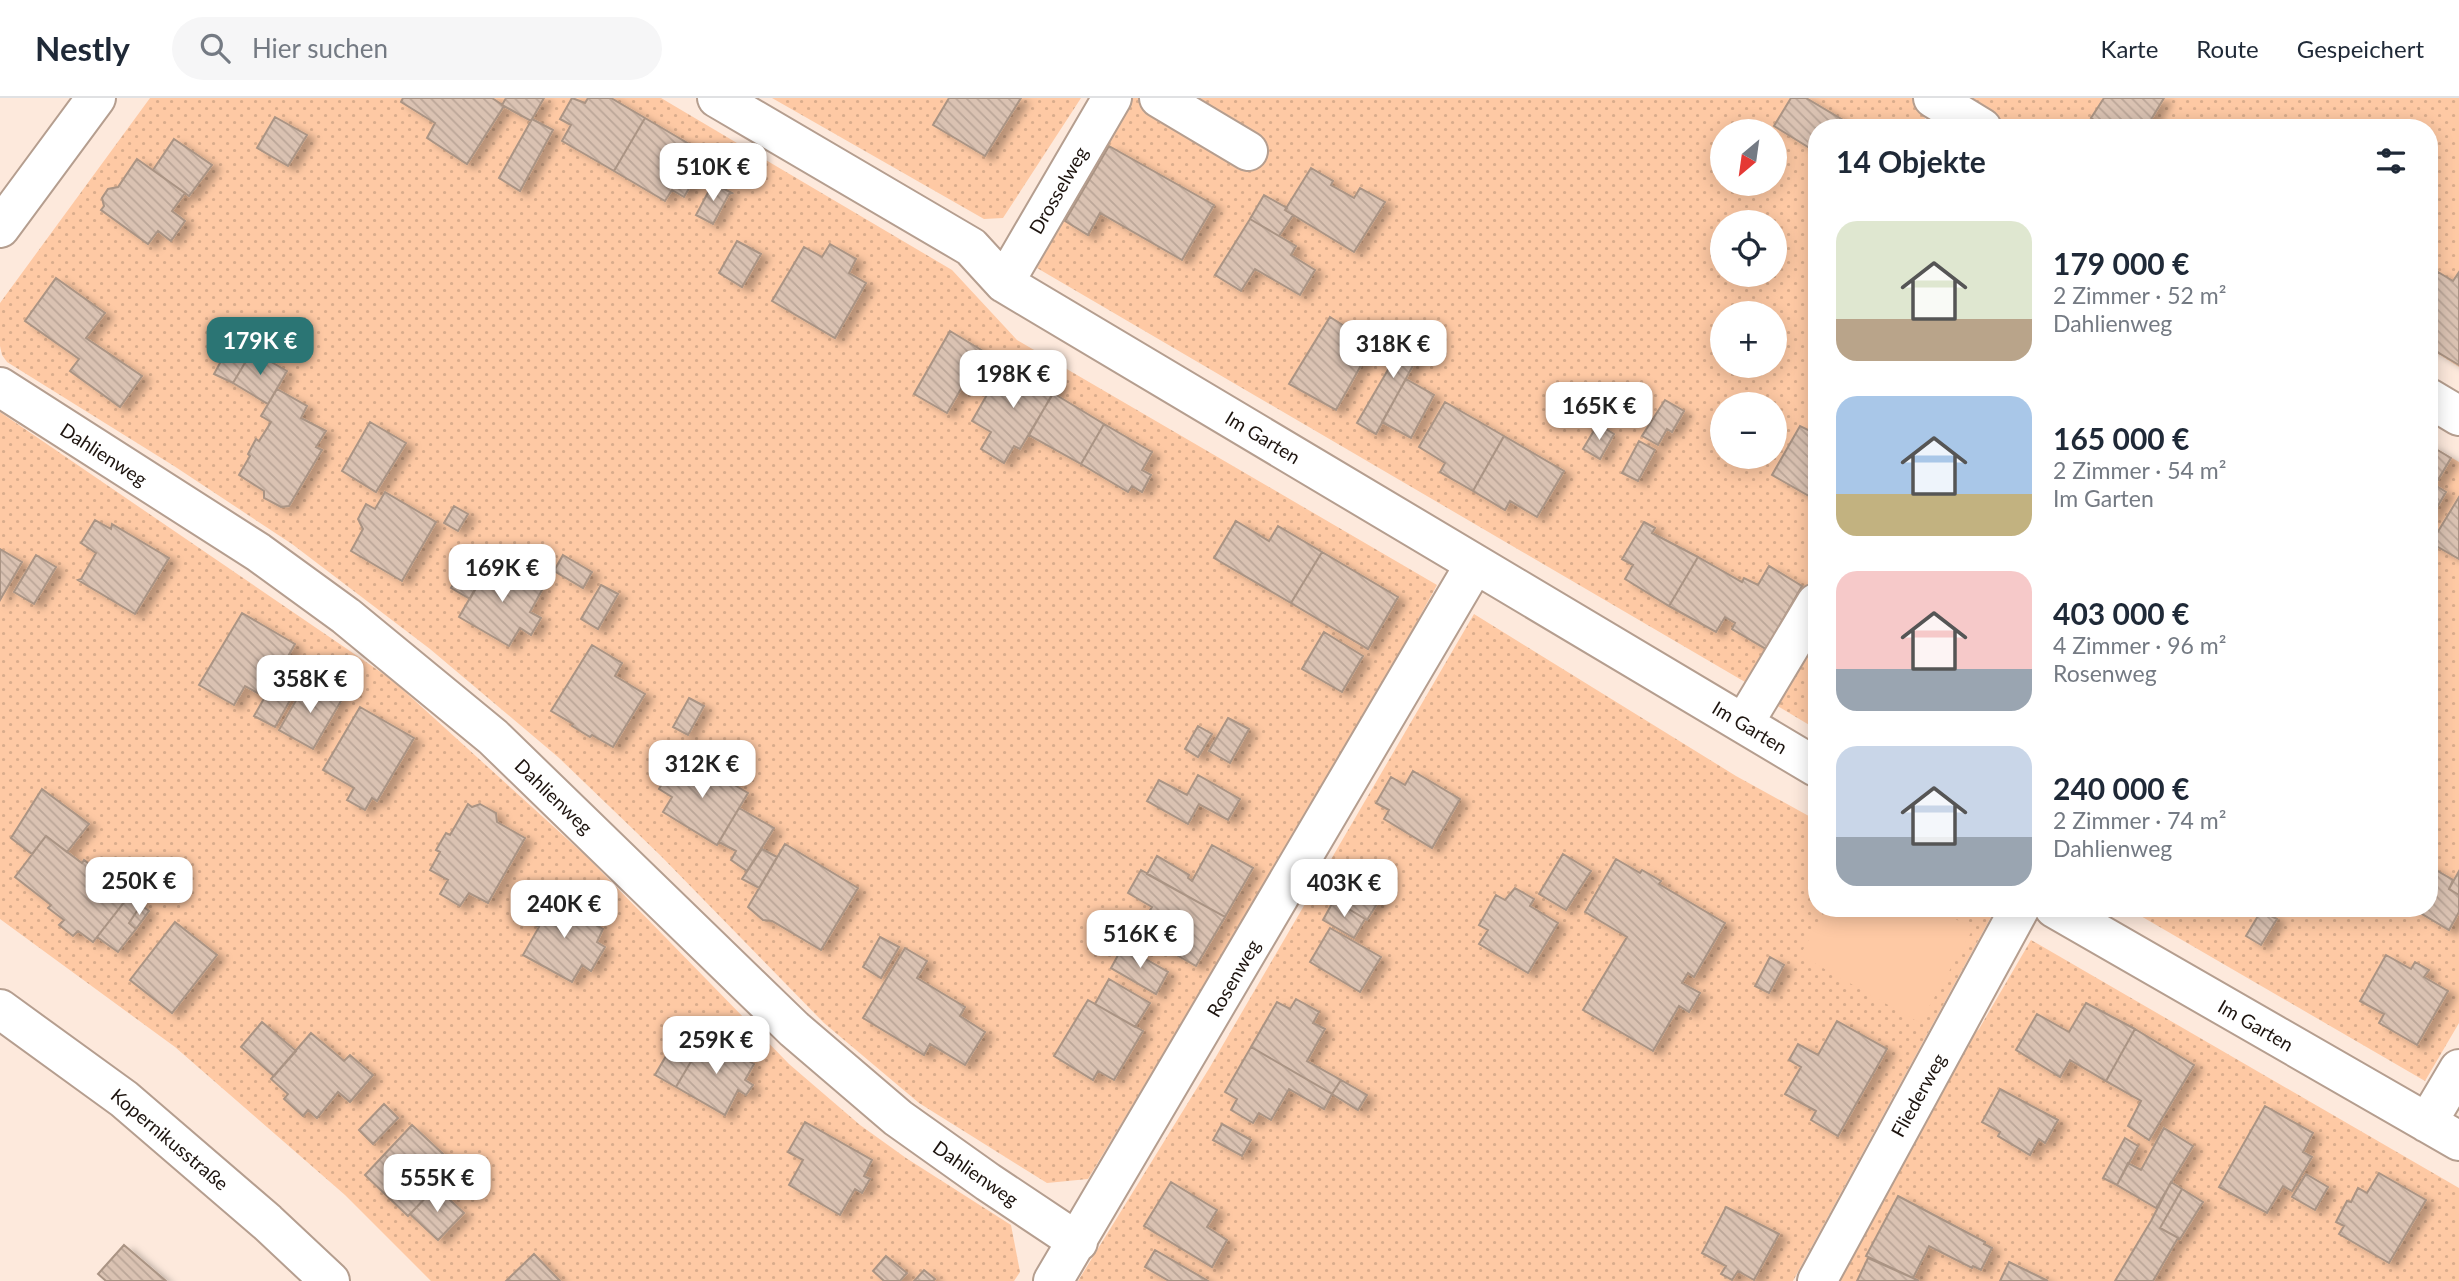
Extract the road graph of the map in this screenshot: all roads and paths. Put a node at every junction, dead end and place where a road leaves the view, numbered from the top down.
1 (96, 98) edge
2 (717, 98) edge
3 (1112, 98) edge
4 (1159, 98) edge
5 (1933, 98) edge
6 (1967, 119) edge
7 (1248, 151) dead end
8 (0, 228) edge
9 (1004, 282) junction
10 (0, 387) edge
11 (2438, 403) edge
12 (2459, 416) edge
13 (1475, 564) junction
14 (1808, 616) edge
15 (1744, 723) junction
16 (1808, 762) edge
17 (2015, 917) edge
18 (2070, 917) edge
19 (0, 1009) edge
20 (2459, 1069) edge
21 (2443, 1132) edge
22 (1078, 1242) junction
23 (330, 1281) edge
24 (1054, 1281) edge
25 (1817, 1281) edge

1 - 8 street
2 - 9 street, Im Garten
3 - 9 street, Drosselweg
4 - 7 street
5 - 6 street
9 - 13 street, Im Garten
10 - 22 street, Dahlienweg
11 - 12 street
13 - 15 street, Im Garten
13 - 22 street, Rosenweg
14 - 15 street
15 - 16 street, Im Garten
17 - 25 street, Fliederweg
18 - 21 street, Im Garten
19 - 23 street, Kopernikusstraße
20 - 21 street
22 - 24 street, Rosenweg

